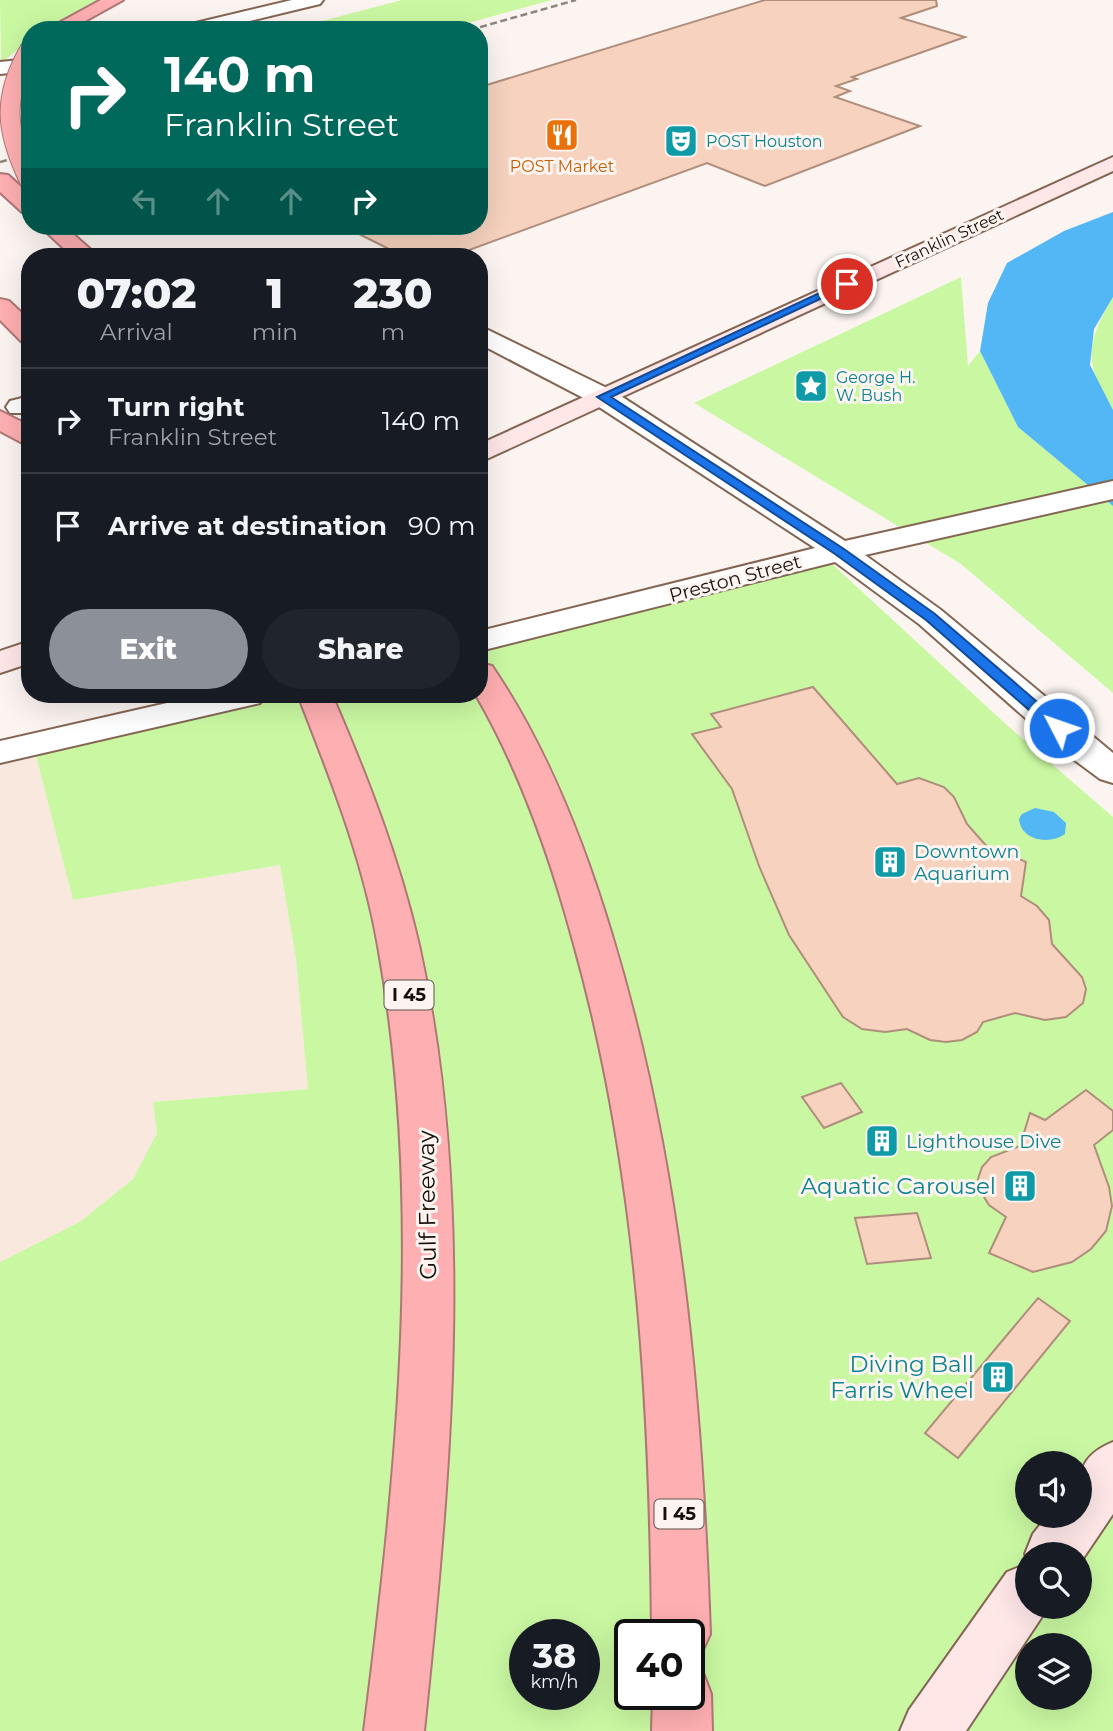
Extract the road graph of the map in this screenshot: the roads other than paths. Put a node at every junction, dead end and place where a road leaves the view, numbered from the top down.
1 (114, 0) edge
2 (314, 0) edge
3 (73, 21) edge
4 (227, 21) edge
5 (21, 60) edge
6 (21, 66) edge
7 (0, 68) edge
8 (21, 164) edge
9 (1112, 166) edge
10 (0, 180) edge
11 (21, 199) edge
12 (61, 235) edge
13 (77, 248) edge
14 (3, 311) edge
15 (21, 328) edge
16 (488, 338) edge
17 (603, 397) junction
18 (488, 450) edge
19 (1113, 490) edge
20 (839, 551) junction
21 (488, 639) edge
22 (21, 655) edge
23 (0, 663) edge
24 (488, 689) edge
25 (213, 703) edge
26 (319, 703) edge
27 (0, 752) edge
28 (1113, 771) edge
29 (1113, 1468) edge
30 (1061, 1542) edge
31 (1015, 1609) edge
32 (680, 1619) edge
33 (681, 1710) edge
34 (394, 1731) edge
35 (682, 1731) edge
36 (930, 1731) edge

1 - 3 highway
2 - 4 street
5 - 8 highway, bridge
6 - 7 street
9 - 17 main road, Franklin Street
10 - 11 highway
12 - 13 highway
14 - 15 highway
16 - 17 street
17 - 18 main road, Franklin Street
17 - 20 street
19 - 20 street, Preston Street
20 - 21 street, Preston Street
20 - 28 street
22 - 23 main road
24 - 32 highway, I 45
25 - 27 street
26 - 34 highway, Gulf Freeway / I 45
29 - 30 main road
31 - 36 main road
33 - 35 highway

